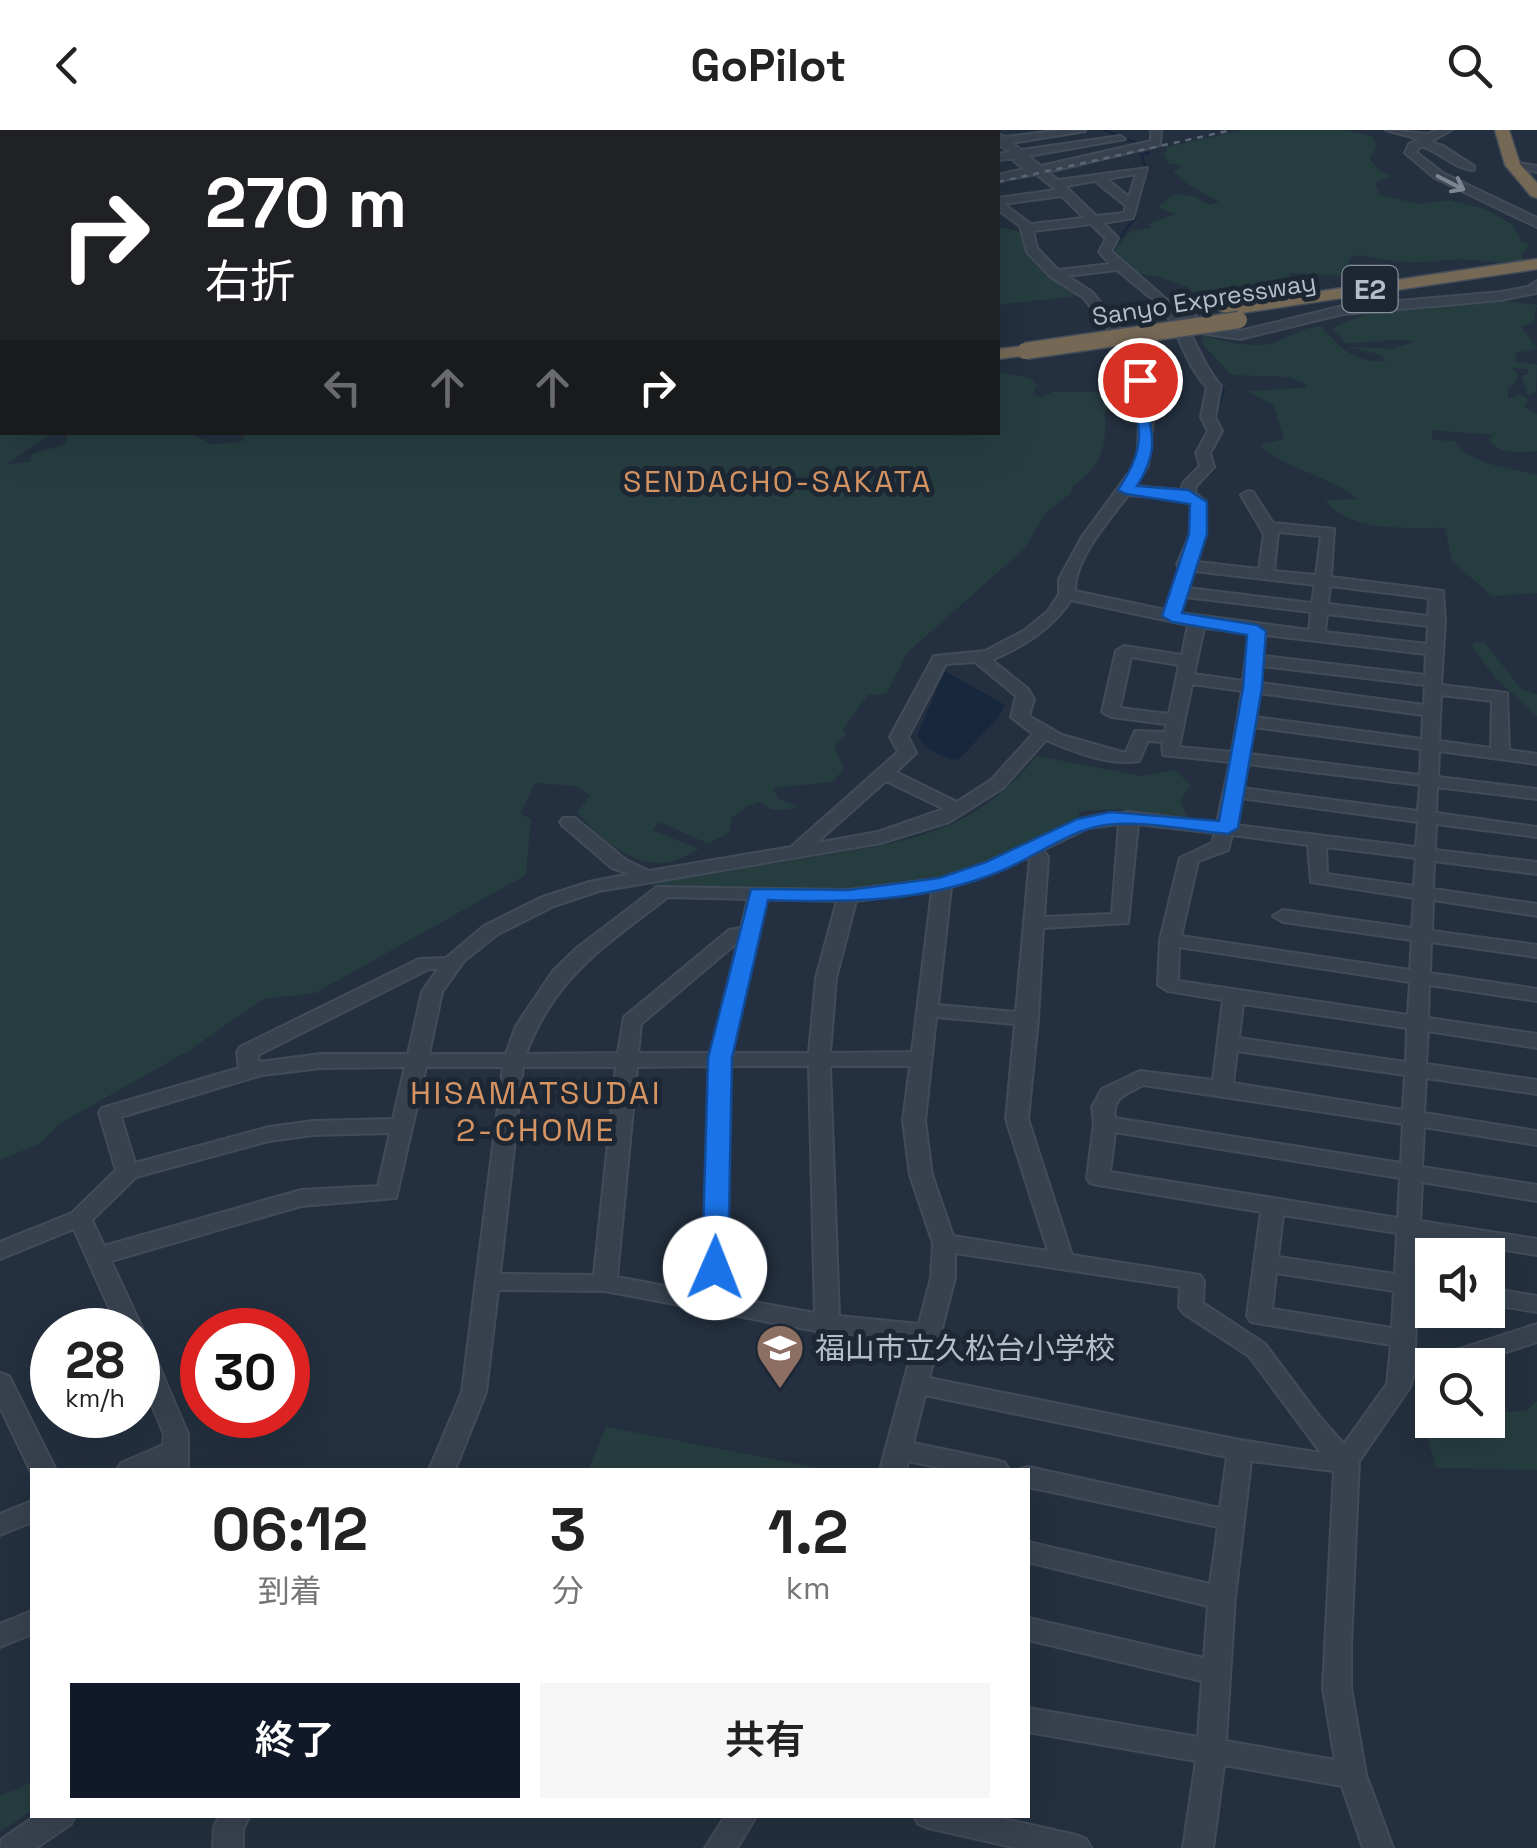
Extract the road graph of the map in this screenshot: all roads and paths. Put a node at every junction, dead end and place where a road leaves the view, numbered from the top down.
1 (1032, 130) edge
2 (1093, 130) edge
3 (1156, 130) edge
4 (1392, 130) edge
5 (1502, 130) edge
6 (1433, 135) edge
7 (1000, 137) edge
8 (1120, 139) junction
9 (1139, 148) junction
10 (1017, 154) junction
11 (1000, 157) edge
12 (1512, 165) junction
13 (1470, 168) dead end
14 (1537, 169) edge
15 (1040, 170) junction
16 (1096, 176) junction
17 (1000, 178) edge
18 (1060, 188) junction
19 (1537, 193) edge
20 (1000, 203) edge
21 (1000, 205) edge
22 (1132, 205) junction
23 (1095, 221) junction
24 (1537, 223) edge
25 (1000, 226) edge
26 (1027, 226) junction
27 (1537, 254) edge
28 (1537, 263) edge
29 (1121, 266) junction
30 (1523, 272) edge
31 (1055, 274) junction
32 (1537, 286) edge
33 (1167, 308) junction
34 (1108, 316) junction
35 (1000, 339) edge
36 (1023, 343) junction
37 (1000, 353) edge
38 (1126, 490) junction
39 (1188, 495) junction
40 (1248, 495) dead end
41 (1270, 527) junction
42 (1185, 565) junction
43 (1266, 574) junction
44 (1321, 580) junction
45 (1181, 592) junction
46 (1067, 594) junction
47 (1318, 607) junction
48 (1172, 616) junction
49 (1198, 622) junction
50 (1438, 622) junction
51 (1257, 631) junction
52 (1316, 636) junction
53 (1435, 650) junction
54 (940, 659) junction
55 (981, 659) junction
56 (1255, 660) junction
57 (1187, 670) junction
58 (1002, 679) junction
59 (1253, 688) junction
60 (1433, 694) junction
61 (1247, 721) junction
62 (1175, 729) junction
63 (1043, 732) junction
64 (1432, 746) junction
65 (1500, 756) junction
66 (1240, 758) junction
67 (1537, 759) edge
68 (886, 774) junction
69 (1429, 780) junction
70 (1233, 792) junction
71 (1537, 794) edge
72 (960, 810) junction
73 (1426, 816) junction
74 (1129, 817) junction
75 (569, 822) dead end
76 (1228, 828) junction
77 (1537, 832) edge
78 (1317, 840) junction
79 (1033, 848) junction
80 (802, 852) junction
81 (1425, 854) junction
82 (1537, 868) edge
83 (644, 877) junction
84 (942, 884) junction
85 (759, 894) junction
86 (1424, 894) junction
87 (848, 896) junction
88 (1537, 910) edge
89 (1283, 916) dead end
90 (1035, 923) junction
91 (749, 934) junction
92 (1422, 935) junction
93 (1170, 940) junction
94 (1537, 951) edge
95 (451, 964) junction
96 (1420, 978) junction
97 (1537, 995) edge
98 (1234, 996) junction
99 (925, 1010) junction
100 (1028, 1020) junction
101 (1417, 1024) junction
102 (1537, 1041) edge
103 (1229, 1043) junction
104 (626, 1058) junction
105 (720, 1058) junction
106 (416, 1059) junction
107 (514, 1059) junction
108 (819, 1059) junction
109 (921, 1059) junction
110 (1415, 1070) junction
111 (250, 1071) junction
112 (1537, 1087) edge
113 (1222, 1088) junction
114 (1412, 1120) junction
115 (1105, 1122) junction
116 (401, 1126) junction
117 (1537, 1138) edge
118 (128, 1172) junction
119 (1410, 1172) junction
120 (1537, 1192) edge
121 (1274, 1206) junction
122 (80, 1218) junction
123 (1406, 1225) junction
124 (944, 1243) junction
125 (1537, 1247) edge
126 (0, 1251) edge
127 (98, 1256) junction
128 (1062, 1258) junction
129 (1264, 1263) junction
130 (488, 1282) junction
131 (605, 1283) junction
132 (1404, 1283) junction
133 (1415, 1285) edge
134 (1505, 1299) edge
135 (714, 1303) junction
136 (1537, 1304) edge
137 (121, 1308) edge
138 (826, 1324) junction
139 (928, 1333) junction
140 (1537, 1333) edge
141 (1401, 1338) junction
142 (1491, 1348) edge
143 (1415, 1371) edge
144 (1402, 1374) junction
145 (0, 1382) edge
146 (914, 1384) junction
147 (160, 1397) edge
148 (1240, 1450) junction
149 (176, 1460) edge
150 (896, 1460) edge
151 (1347, 1460) junction
152 (42, 1468) edge
153 (139, 1468) edge
154 (443, 1468) edge
155 (976, 1468) edge
156 (1030, 1477) edge
157 (30, 1512) edge
158 (1232, 1520) junction
159 (0, 1524) edge
160 (1030, 1552) edge
161 (1222, 1598) junction
162 (30, 1623) edge
163 (1030, 1629) edge
164 (0, 1636) edge
165 (1217, 1674) junction
166 (1030, 1720) edge
167 (1212, 1754) junction
168 (1352, 1775) junction
169 (57, 1818) edge
170 (234, 1818) edge
171 (740, 1818) edge
172 (941, 1818) edge
173 (12, 1848) edge
174 (228, 1848) edge
175 (720, 1848) edge
176 (1076, 1848) edge
177 (1198, 1848) edge
178 (1378, 1848) edge

1 - 7 street
2 - 7 street
2 - 8 street
3 - 9 street
4 - 6 street
5 - 12 highway
6 - 13 street
6 -> 24 street
7 - 10 street
8 - 9 street
8 - 10 street
9 - 15 street
10 - 11 street
10 - 15 street
10 - 17 street
12 - 14 street
12 - 19 highway
15 - 18 street
16 - 18 street
16 - 22 street
16 - 22 street
18 - 20 street
18 - 23 street
21 - 26 street
22 - 23 street
23 - 26 street
23 - 29 street
25 - 26 street
26 - 31 street
27 - 28 street
28 - 30 highway, Sanyo Expressway / E2
29 - 31 street
29 - 33 street
30 - 36 highway, Sanyo Expressway / E2, bridge
31 - 34 street
32 - 33 street
33 - 34 street
33 - 39 street
34 - 38 street
35 - 36 highway, Sanyo Expressway / E2
36 - 37 highway, Sanyo Expressway / E2
38 - 39 street
38 - 46 street
39 - 42 street
40 - 41 street
41 - 43 street
41 - 44 street
42 - 43 street
42 - 45 street
43 - 44 street
44 - 47 street
44 - 50 street
45 - 47 street
45 - 48 street
46 - 48 street
46 - 55 street
47 - 50 street
47 - 52 street
48 - 49 street
49 - 51 street
49 - 57 street
50 - 53 street
51 - 52 street
51 - 56 street
52 - 53 street
53 - 60 street
54 - 55 street
54 - 58 street
54 - 68 street
55 - 58 street
56 - 59 street
56 - 60 street
57 - 59 street
57 - 62 street
57 - 62 street
58 - 63 street
59 - 60 street
59 - 61 street
60 - 64 street
60 - 65 street
61 - 64 street
61 - 66 street
62 - 63 street
62 - 66 street
63 - 72 street
64 - 65 street
64 - 69 street
65 - 67 street
66 - 69 street
66 - 70 street
68 - 72 street
68 - 80 street
69 - 71 street
69 - 73 street
70 - 73 street
70 - 76 street
72 - 80 street
73 - 77 street
73 - 81 street
74 - 76 street
74 - 79 street
74 - 90 street
75 - 83 street
76 - 78 street
76 - 93 street
78 - 81 street
78 - 86 street
79 - 84 street
79 - 90 street
80 - 83 street
81 - 82 street
81 - 86 street
83 - 95 street
84 - 87 street
84 - 99 street
85 - 87 street
85 - 91 street
85 - 107 street
86 - 88 street
86 - 92 street
87 - 108 street
89 - 92 street
90 - 100 street
91 - 104 street
91 - 105 street
92 - 94 street
92 - 96 street
93 - 96 street
93 - 98 street
95 - 106 street
95 - 111 street
96 - 97 street
96 - 101 street
98 - 101 street
98 - 103 street
99 - 100 street
99 - 109 street
100 - 128 street
101 - 102 street
101 - 110 street
103 - 110 street
103 - 113 street
104 - 105 street
104 - 107 street
104 - 131 street
105 - 108 street
105 - 135 street
106 - 107 street
106 - 111 street
106 - 116 street
107 - 130 street
108 - 109 street
108 - 138 street
109 - 124 street
110 - 112 street
110 - 114 street
111 - 118 street
113 - 114 street
113 - 115 street
114 - 117 street
114 - 119 street
115 - 119 street
115 - 121 street
116 - 118 street
116 - 127 street
118 - 122 street
119 - 120 street
119 - 123 street
121 - 123 street
121 - 129 street
122 - 126 street
122 - 127 street
123 - 125 street
123 - 132 street
124 - 128 street
124 - 139 street
127 - 137 street
128 - 151 street
129 - 132 street
129 - 141 street
130 - 131 street
130 - 154 street
131 - 135 street
132 - 133 street
132 - 141 street
134 - 136 street
135 - 138 street
138 - 139 street
139 - 146 street
140 - 142 street
141 - 144 street
143 - 144 street
144 - 151 street
145 - 152 street
146 - 148 street
146 - 150 street
147 - 149 street
148 - 151 street
148 - 158 street
149 - 153 street
150 - 155 street
151 - 168 street
156 - 158 street
157 - 159 street
158 - 161 street
160 - 161 street
161 - 165 street
162 - 164 street
163 - 165 street
165 - 167 street
166 - 167 street
167 - 168 street
167 - 177 street
168 - 178 street
169 - 173 street
170 - 174 street
171 - 175 street
172 - 176 street

